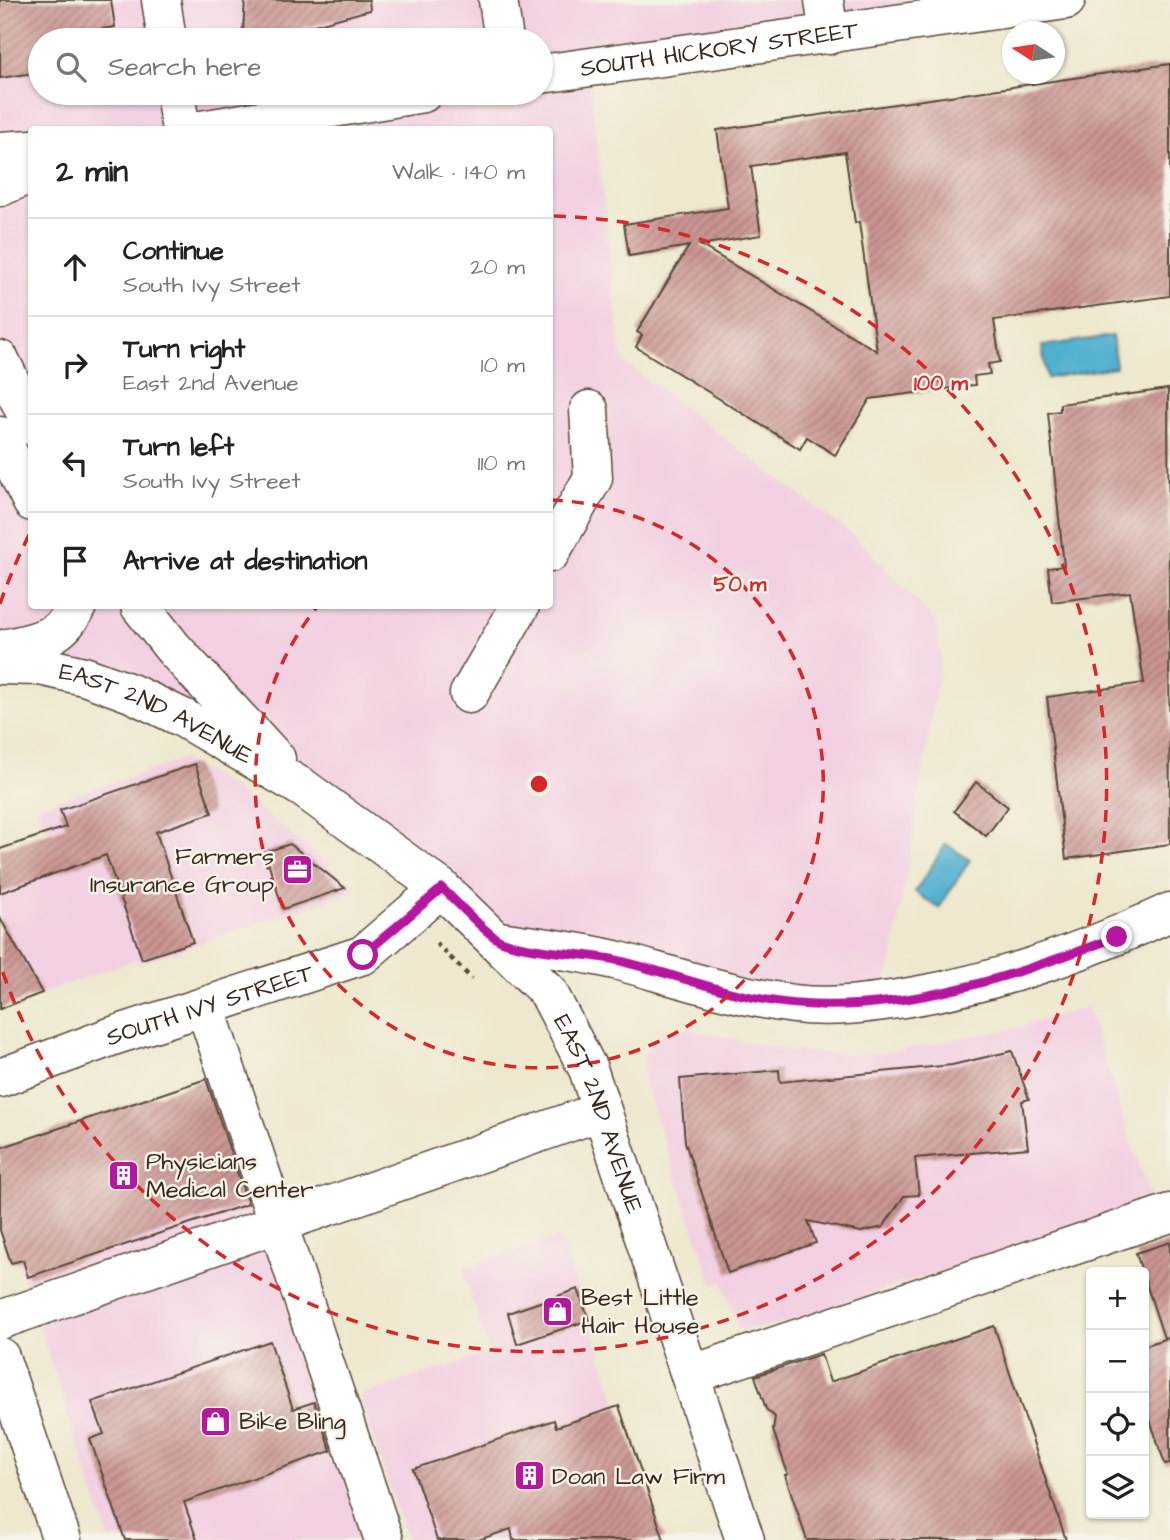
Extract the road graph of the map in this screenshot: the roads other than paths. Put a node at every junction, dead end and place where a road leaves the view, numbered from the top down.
1 (161, 0) edge
2 (498, 0) edge
3 (1066, 0) edge
4 (827, 18) edge
5 (165, 28) edge
6 (503, 28) edge
7 (553, 72) edge
8 (177, 105) edge
9 (351, 105) edge
10 (180, 126) edge
11 (225, 126) edge
12 (28, 149) edge
13 (0, 151) edge
14 (28, 175) edge
15 (0, 187) edge
16 (0, 360) edge
17 (589, 410) dead end
18 (28, 418) edge
19 (0, 436) edge
20 (28, 494) edge
21 (553, 548) edge
22 (75, 609) edge
23 (142, 609) edge
24 (518, 609) edge
25 (0, 650) edge
26 (0, 665) edge
27 (469, 694) dead end
28 (303, 788) junction
29 (442, 888) junction
30 (1170, 912) edge
31 (499, 940) junction
32 (205, 1007) junction
33 (0, 1079) edge
34 (602, 1111) junction
35 (1170, 1213) edge
36 (278, 1224) junction
37 (0, 1320) edge
38 (0, 1357) edge
39 (690, 1375) junction
40 (62, 1540) edge
41 (384, 1540) edge
42 (745, 1540) edge

1 - 5 street
2 - 6 street
3 - 4 street, SOUTH HICKORY STREET
4 - 7 street, SOUTH HICKORY STREET
8 - 10 street
9 - 11 street
12 - 13 street
14 - 15 street
16 - 18 street
17 - 21 street
19 - 20 street
22 - 25 street
23 - 28 street, EAST 2ND AVENUE
24 - 27 street
26 - 28 street, EAST 2ND AVENUE
28 - 29 street, EAST 2ND AVENUE
29 - 31 street, EAST 2ND AVENUE
29 - 32 street, SOUTH IVY STREET
30 - 31 street
31 - 34 street, EAST 2ND AVENUE
32 - 33 street, SOUTH IVY STREET
32 - 36 street
34 - 36 street
34 - 39 street, EAST 2ND AVENUE
35 - 39 street
36 - 37 street
36 - 41 street
38 - 40 street
39 - 42 street, EAST 2ND AVENUE

